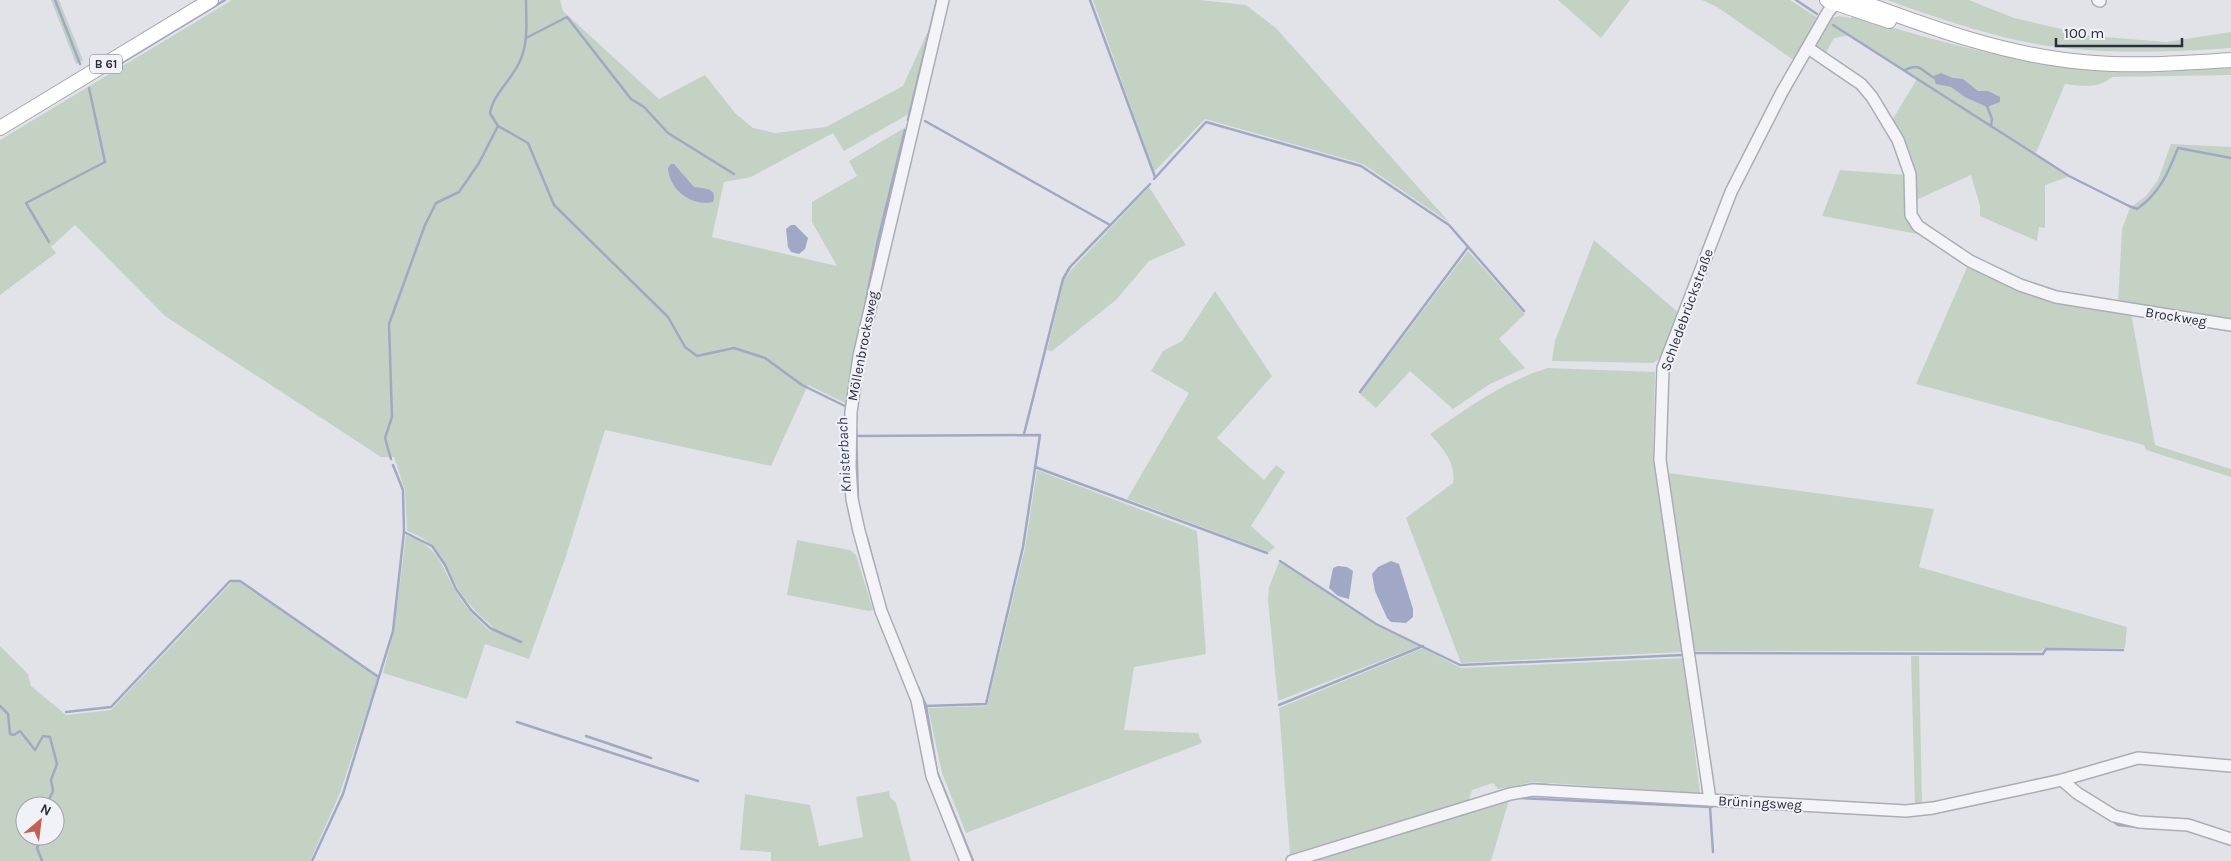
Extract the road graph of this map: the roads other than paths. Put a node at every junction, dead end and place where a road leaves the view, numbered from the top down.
1 (211, 0) edge
2 (943, 0) edge
3 (1856, 0) edge
4 (1832, 3) edge
5 (1958, 36) junction
6 (1808, 48) junction
7 (2231, 60) edge
8 (0, 128) edge
9 (2231, 325) edge
10 (2231, 766) edge
11 (2062, 780) junction
12 (1710, 800) junction
13 (2231, 839) edge
14 (966, 861) edge
15 (1292, 861) edge

1 - 8 main road, B 61
2 - 14 street, Möllenbrocksweg
3 - 5 main road
4 - 5 main road
4 - 6 street, Schledebrückstraße
5 - 7 main road
6 - 9 street, Brockweg
6 - 12 street, Schledebrückstraße
10 - 11 street, Brüningsweg
11 - 12 street, Brüningsweg
11 - 13 street
12 - 15 street, Brüningsweg

